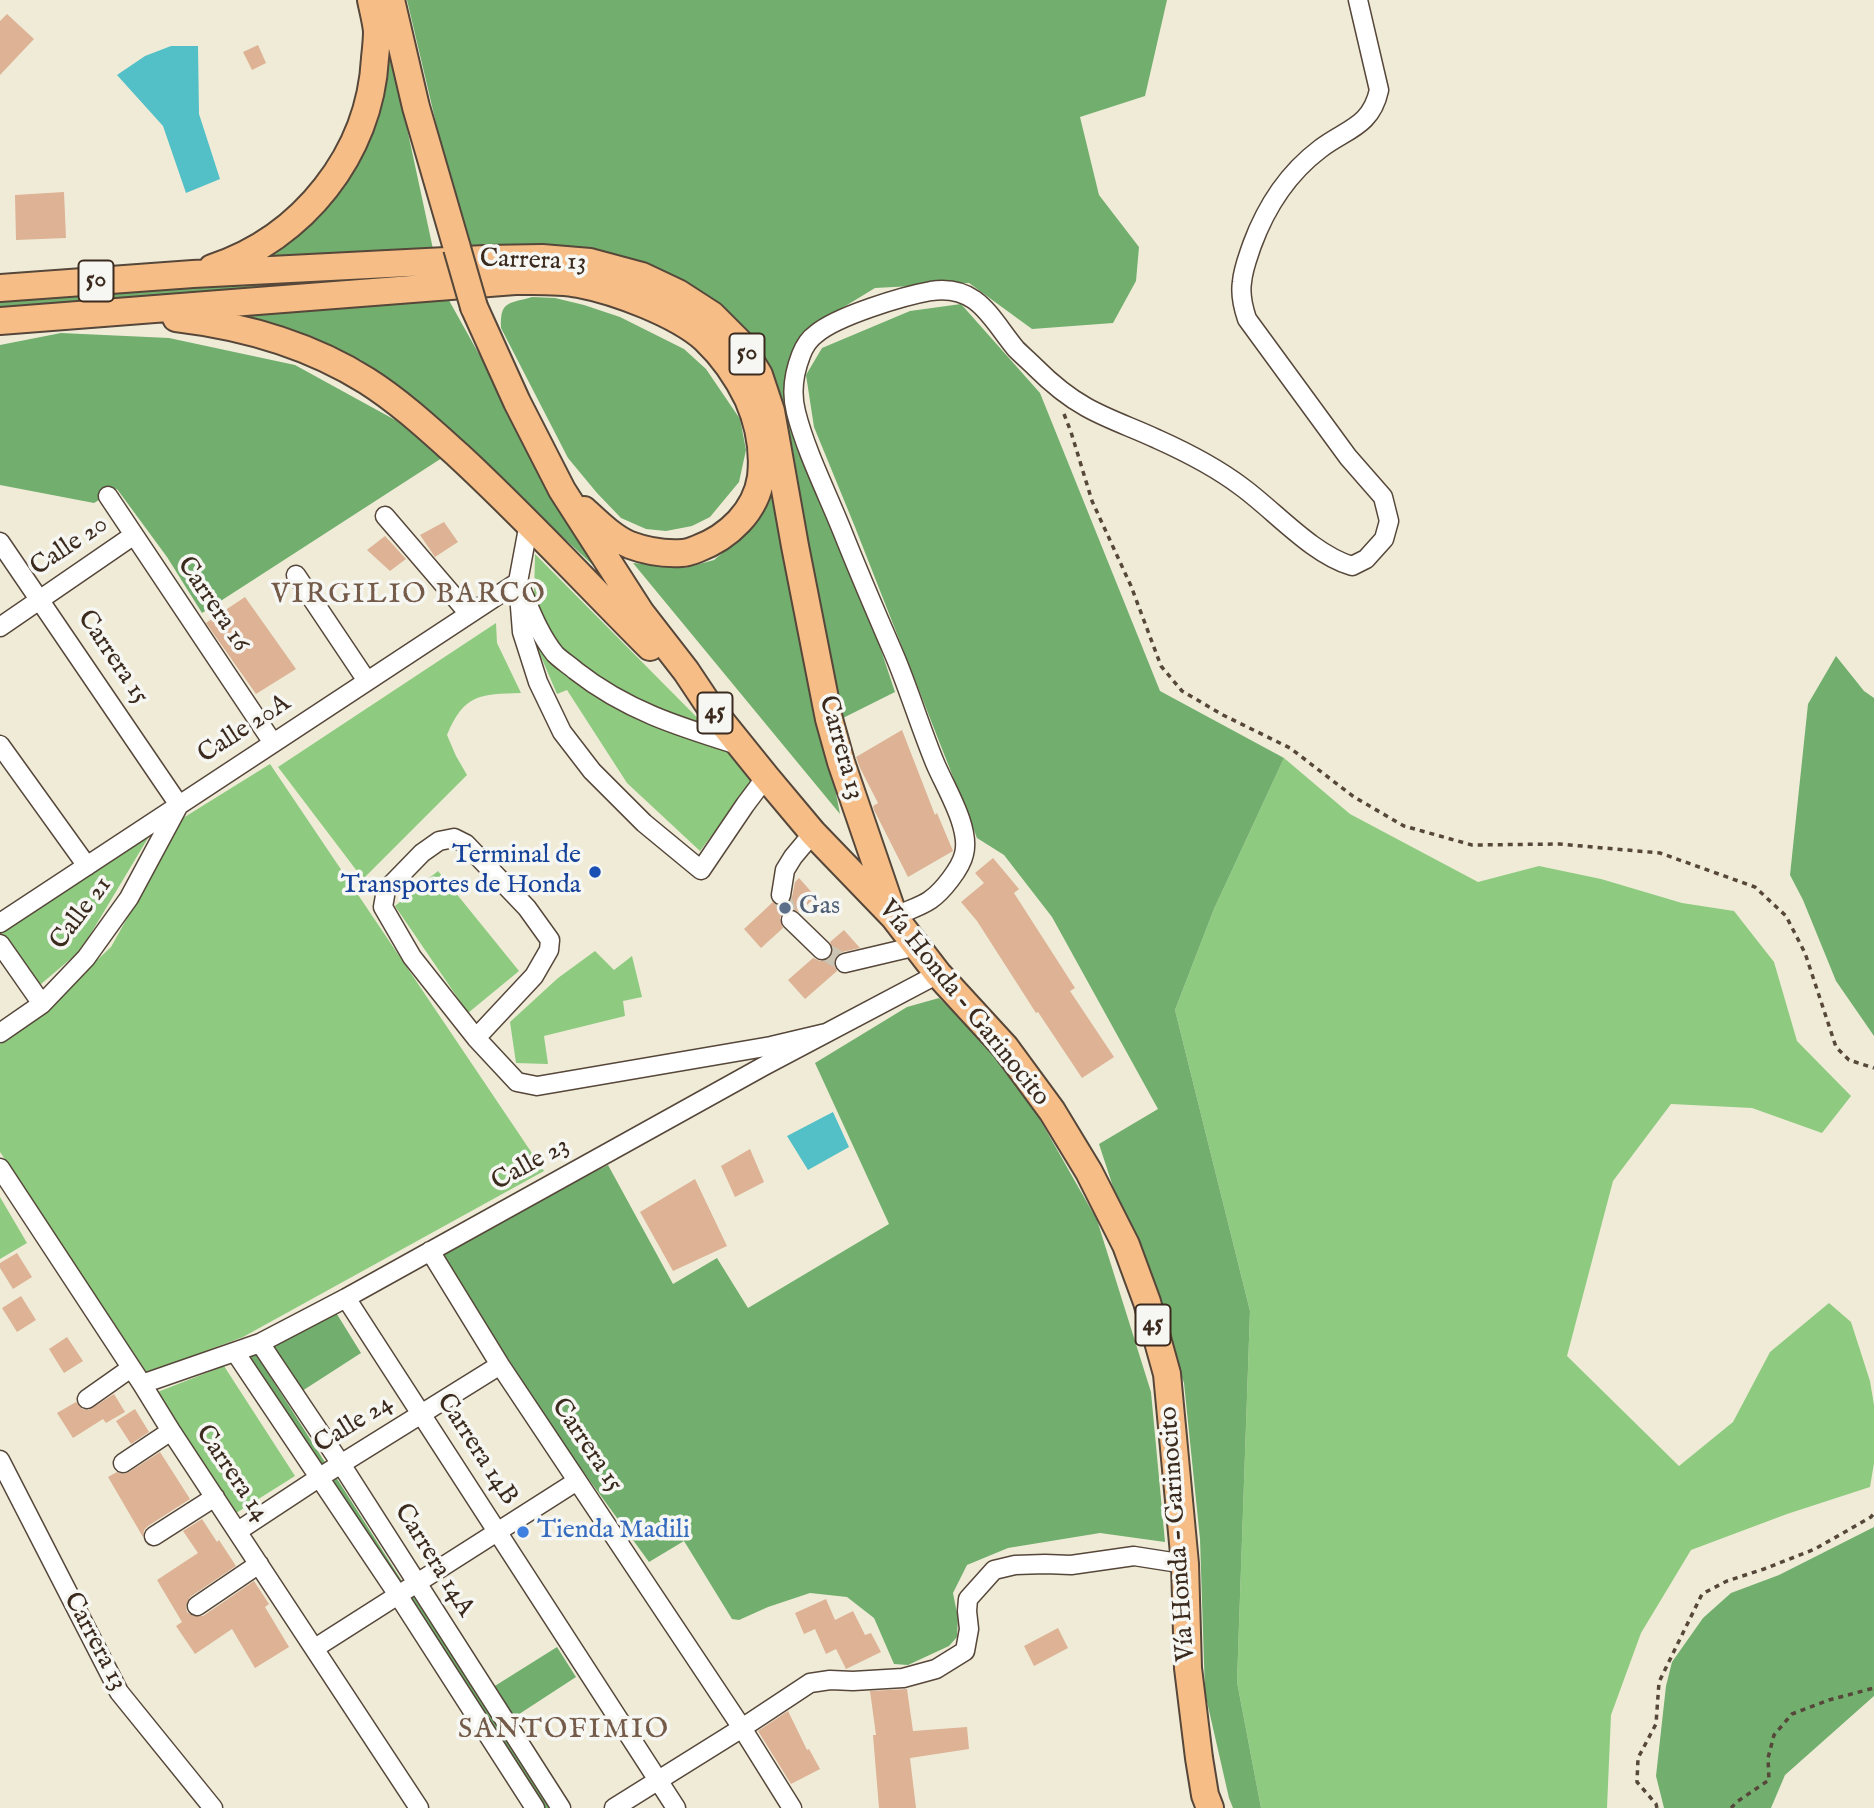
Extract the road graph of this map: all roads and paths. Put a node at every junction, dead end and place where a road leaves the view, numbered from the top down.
1 (371, 0) edge
2 (391, 0) edge
3 (1358, 0) edge
4 (192, 274) junction
5 (0, 288) edge
6 (122, 312) junction
7 (0, 321) edge
8 (1063, 411) dead end
9 (562, 490) junction
10 (108, 496) dead end
11 (385, 516) dead end
12 (529, 523) junction
13 (134, 535) junction
14 (0, 542) edge
15 (296, 575) dead end
16 (518, 582) junction
17 (40, 599) junction
18 (469, 614) junction
19 (0, 627) edge
20 (367, 681) junction
21 (712, 710) junction
22 (273, 743) junction
23 (0, 745) edge
24 (741, 746) junction
25 (766, 778) junction
26 (179, 805) junction
27 (814, 833) junction
28 (87, 866) junction
29 (781, 895) tunnel mouth
30 (894, 917) junction
31 (792, 920) tunnel mouth
32 (0, 923) edge
33 (0, 944) edge
34 (917, 946) junction
35 (821, 950) tunnel mouth
36 (845, 963) tunnel mouth
37 (938, 974) junction
38 (42, 1004) junction
39 (0, 1033) edge
40 (826, 1033) junction
41 (477, 1038) junction
42 (1874, 1068) edge
43 (0, 1168) edge
44 (430, 1251) junction
45 (346, 1298) junction
46 (260, 1343) junction
47 (235, 1352) junction
48 (500, 1365) junction
49 (131, 1368) junction
50 (142, 1384) junction
51 (87, 1399) dead end
52 (421, 1414) junction
53 (171, 1432) junction
54 (0, 1460) edge
55 (123, 1464) dead end
56 (341, 1464) junction
57 (320, 1478) junction
58 (577, 1480) junction
59 (215, 1497) junction
60 (1874, 1513) edge
61 (498, 1530) junction
62 (238, 1531) junction
63 (154, 1536) dead end
64 (259, 1564) junction
65 (1185, 1564) junction
66 (415, 1583) junction
67 (398, 1595) junction
68 (197, 1606) dead end
69 (315, 1648) junction
70 (1874, 1688) edge
71 (742, 1728) junction
72 (657, 1780) junction
73 (213, 1808) edge
74 (419, 1808) edge
75 (535, 1808) edge
76 (561, 1808) edge
77 (614, 1808) edge
78 (676, 1808) edge
79 (792, 1808) edge
80 (1210, 1808) edge
81 (1657, 1808) edge
82 (1731, 1808) edge

1 - 4 highway
2 - 9 highway, 50, bridge
3 - 30 street
4 - 5 highway, Carrera 13 / 50
4 - 30 highway, Carrera 13 / 50
6 - 7 highway, Carrera 13 / 50
6 - 9 highway, Carrera 13 / 50
6 - 12 highway
8 - 42 path
9 - 21 highway, Vía Honda - Garinocito / 45
10 - 13 street, Carrera 16
11 - 18 street
12 - 16 street
12 - 21 highway
13 - 17 street, Calle 20
13 - 22 street, Carrera 16
14 - 17 street, Carrera 15
15 - 20 street
16 - 18 street, Calle 20A
16 - 24 street
16 - 25 street
17 - 19 street, Calle 20
17 - 26 street, Carrera 15
18 - 20 street, Calle 20A
20 - 22 street, Calle 20A
21 - 24 highway, Vía Honda - Garinocito / 45
22 - 26 street, Calle 20A
23 - 28 street
24 - 25 highway, Vía Honda - Garinocito / 45
25 - 27 highway, Vía Honda - Garinocito / 45
26 - 28 street, Calle 20A
26 - 38 street, Calle 21
27 - 29 street
27 - 30 highway, Vía Honda - Garinocito / 45
28 - 32 street, Calle 20A
30 - 34 highway, Vía Honda - Garinocito / 45
31 - 35 street
33 - 38 street
34 - 36 street
34 - 37 highway, Vía Honda - Garinocito / 45
37 - 40 street, Calle 23
37 - 65 highway, Vía Honda - Garinocito / 45
38 - 39 street, Calle 21
40 - 41 street
40 - 44 street, Calle 23
41 - 41 street
43 - 49 street, Carrera 14
44 - 45 street, Calle 23
44 - 48 street, Carrera 15
45 - 46 street, Calle 23
45 - 52 street, Carrera 14B
46 - 47 street, Calle 23
46 - 56 street, Carrera 14A
47 - 50 street, Calle 23
47 - 57 street, Carrera 14A
48 - 52 street, Calle 24
48 - 58 street, Carrera 15
49 - 50 street, Carrera 14
49 - 51 street
50 - 53 street, Carrera 14
52 - 56 street, Calle 24
52 - 61 street, Carrera 14B
53 - 55 street
53 - 59 street, Carrera 14
54 - 73 street, Carrera 13
56 - 57 street, Calle 24
56 - 66 street, Carrera 14A
57 - 62 street, Calle 24
57 - 67 street, Carrera 14A
58 - 61 street
58 - 71 street, Carrera 15
59 - 62 street, Carrera 14
59 - 63 street
60 - 81 path
61 - 66 street
61 - 72 street, Carrera 14B
62 - 64 street, Carrera 14
64 - 68 street
64 - 69 street, Carrera 14
65 - 71 street
65 - 80 highway, Vía Honda - Garinocito / 45
66 - 67 street
66 - 76 street, Carrera 14A
67 - 69 street
67 - 75 street, Carrera 14A
69 - 74 street, Carrera 14
70 - 82 path
71 - 72 street
71 - 79 street, Carrera 15
72 - 77 street
72 - 78 street, Carrera 14B

